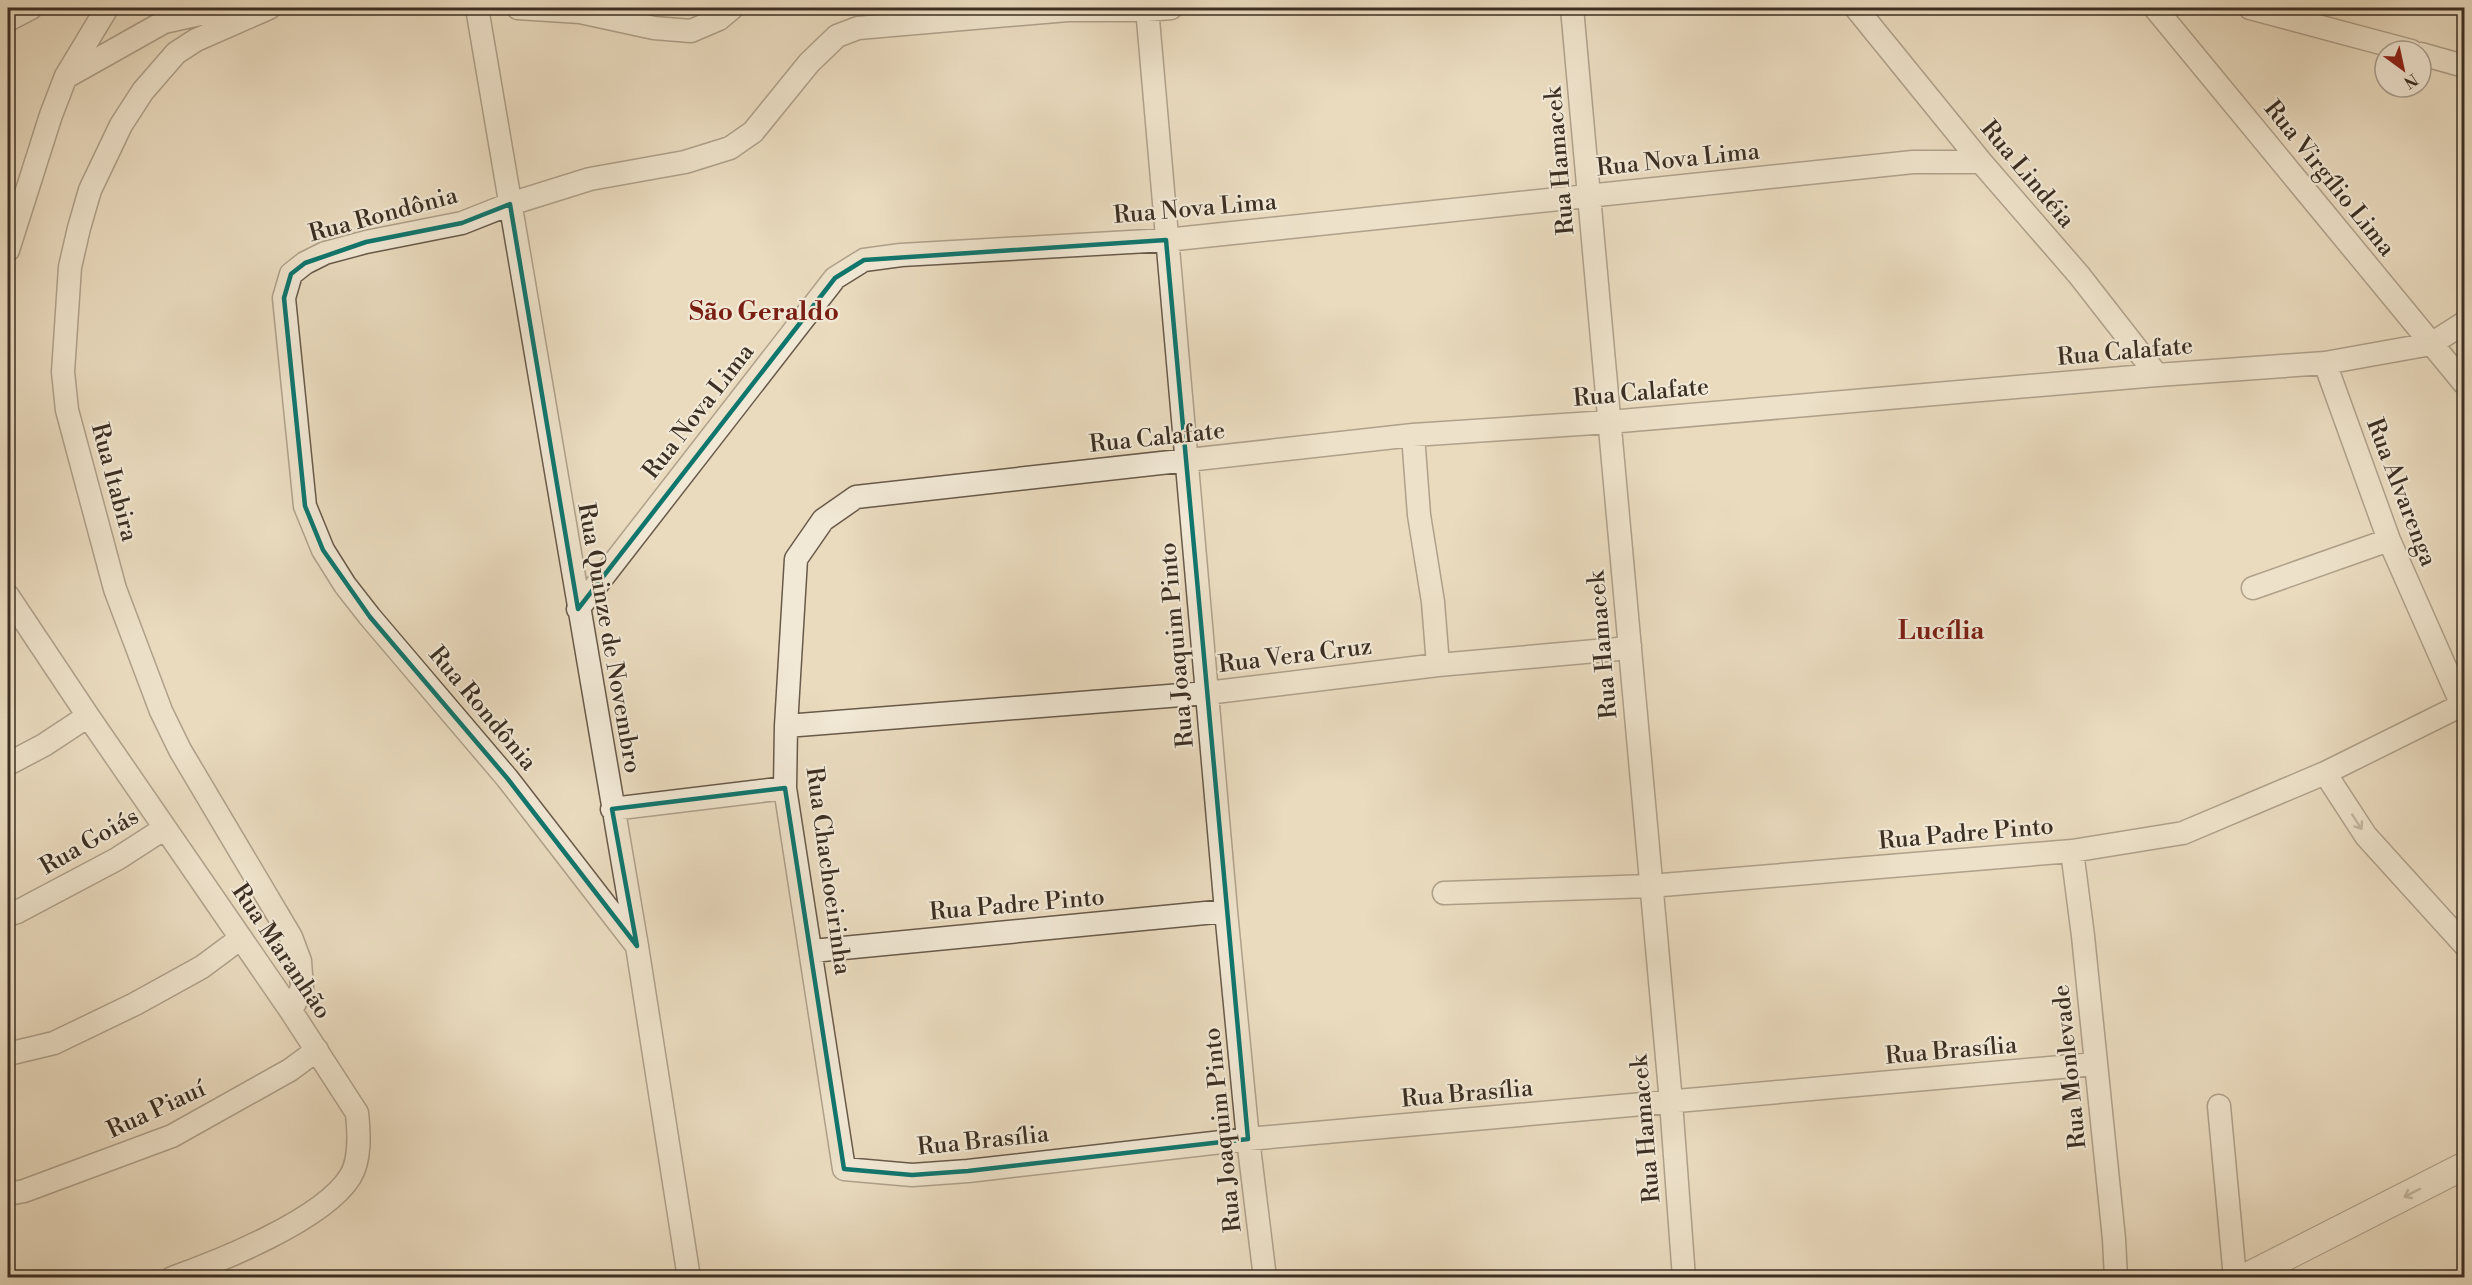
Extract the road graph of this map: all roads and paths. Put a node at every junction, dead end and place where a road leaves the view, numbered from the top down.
1 (31, 8) edge
2 (107, 8) edge
3 (263, 8) edge
4 (269, 8) edge
5 (477, 8) edge
6 (518, 8) edge
7 (732, 8) edge
8 (1171, 8) edge
9 (1572, 8) edge
10 (1856, 8) edge
11 (2155, 8) edge
12 (2250, 8) edge
13 (1147, 9) edge
14 (8, 20) edge
15 (2373, 41) edge
16 (2433, 57) edge
17 (2464, 66) edge
18 (66, 76) junction
19 (1981, 162) junction
20 (1589, 195) junction
21 (510, 204) junction
22 (1166, 240) junction
23 (8, 250) edge
24 (2464, 323) edge
25 (2431, 344) junction
26 (2325, 363) junction
27 (2157, 375) junction
28 (2464, 383) edge
29 (1609, 422) junction
30 (1413, 435) junction
31 (1188, 461) junction
32 (856, 497) joint
33 (2389, 540) junction
34 (2253, 588) dead end
35 (8, 596) edge
36 (578, 609) junction
37 (1630, 646) junction
38 (1438, 665) junction
39 (1207, 693) junction
40 (2463, 704) edge
41 (88, 717) junction
42 (786, 726) junction
43 (8, 764) edge
44 (2325, 773) junction
45 (785, 788) junction
46 (612, 808) junction
47 (165, 828) junction
48 (2072, 851) junction
49 (1650, 886) junction
50 (1444, 893) dead end
51 (1226, 911) junction
52 (8, 915) edge
53 (241, 938) junction
54 (2464, 944) edge
55 (637, 946) junction
56 (812, 951) junction
57 (291, 1011) junction
58 (317, 1050) junction
59 (8, 1054) edge
60 (2095, 1064) junction
61 (1671, 1102) junction
62 (2218, 1106) dead end
63 (1248, 1139) junction
64 (2464, 1166) edge
65 (844, 1169) joint
66 (8, 1194) edge
67 (172, 1278) edge
68 (689, 1278) edge
69 (1265, 1278) edge
70 (1684, 1278) edge
71 (2116, 1278) edge
72 (2235, 1278) edge
73 (2244, 1278) edge

1 - 14 street
2 - 18 street
3 - 18 street
4 - 57 street, Rua Itabira
5 - 21 street, Rua Quinze de Novembro
6 - 7 street
8 - 13 street, Rua Rondônia
9 - 20 street, Rua Hamacek
10 - 19 street, Rua Lindéia
11 - 25 street, Rua Virgílio Lima
12 - 15 street
13 - 21 street, Rua Rondônia
13 - 22 street, Rua Joaquim Pinto
16 - 17 street
18 - 23 street
19 - 20 street, Rua Nova Lima
19 - 27 street, Rua Lindéia
20 - 22 street, Rua Nova Lima
20 - 29 street, Rua Hamacek
21 - 36 street, Rua Quinze de Novembro
21 - 55 street, Rua Rondônia
22 - 31 street, Rua Joaquim Pinto
22 - 36 street, Rua Nova Lima
24 - 25 street
25 - 26 street, Rua Calafate
25 - 28 street, Rua Virgílio Lima
26 - 27 street, Rua Calafate
26 - 33 street, Rua Alvarenga
27 - 29 street, Rua Calafate
29 - 30 street, Rua Calafate
29 - 37 street, Rua Hamacek
30 - 31 street, Rua Calafate
30 - 38 street
31 - 32 street, Rua Calafate
31 - 39 street, Rua Joaquim Pinto
32 - 42 street, Rua Chachoeirinha
33 - 34 street
33 - 40 street, Rua Alvarenga
35 - 41 street, Rua Maranhão
36 - 46 street, Rua Quinze de Novembro
37 - 38 street, Rua Vera Cruz
37 - 49 street, Rua Hamacek
38 - 39 street, Rua Vera Cruz
39 - 42 street, Rua Vera Cruz
39 - 51 street, Rua Joaquim Pinto
40 - 44 street, Rua Padre Pinto
41 - 43 street
41 - 47 street, Rua Maranhão
42 - 45 street, Rua Chachoeirinha
44 - 48 street, Rua Padre Pinto
44 -> 54 street
45 - 46 street
45 - 56 street, Rua Chachoeirinha
46 - 55 street, Rua Quinze de Novembro
47 - 52 street, Rua Goiás
47 - 53 street, Rua Maranhão
48 - 49 street, Rua Padre Pinto
48 - 60 street, Rua Monlevade
49 - 50 street, Rua Padre Pinto
49 - 61 street, Rua Hamacek
51 - 56 street, Rua Padre Pinto
51 - 63 street, Rua Joaquim Pinto
53 - 57 street, Rua Maranhão
53 - 59 street
55 - 68 street, Rua Quinze de Novembro
56 - 65 street, Rua Chachoeirinha
57 - 58 street, Rua Maranhão
58 - 66 street, Rua Piauí
58 - 67 street, Rua Maranhão
60 - 61 street, Rua Brasília
60 - 71 street, Rua Monlevade
61 - 63 street, Rua Brasília
61 - 70 street, Rua Hamacek
62 - 72 street
63 - 65 street, Rua Brasília
63 - 69 street, Rua Joaquim Pinto
64 -> 73 street

